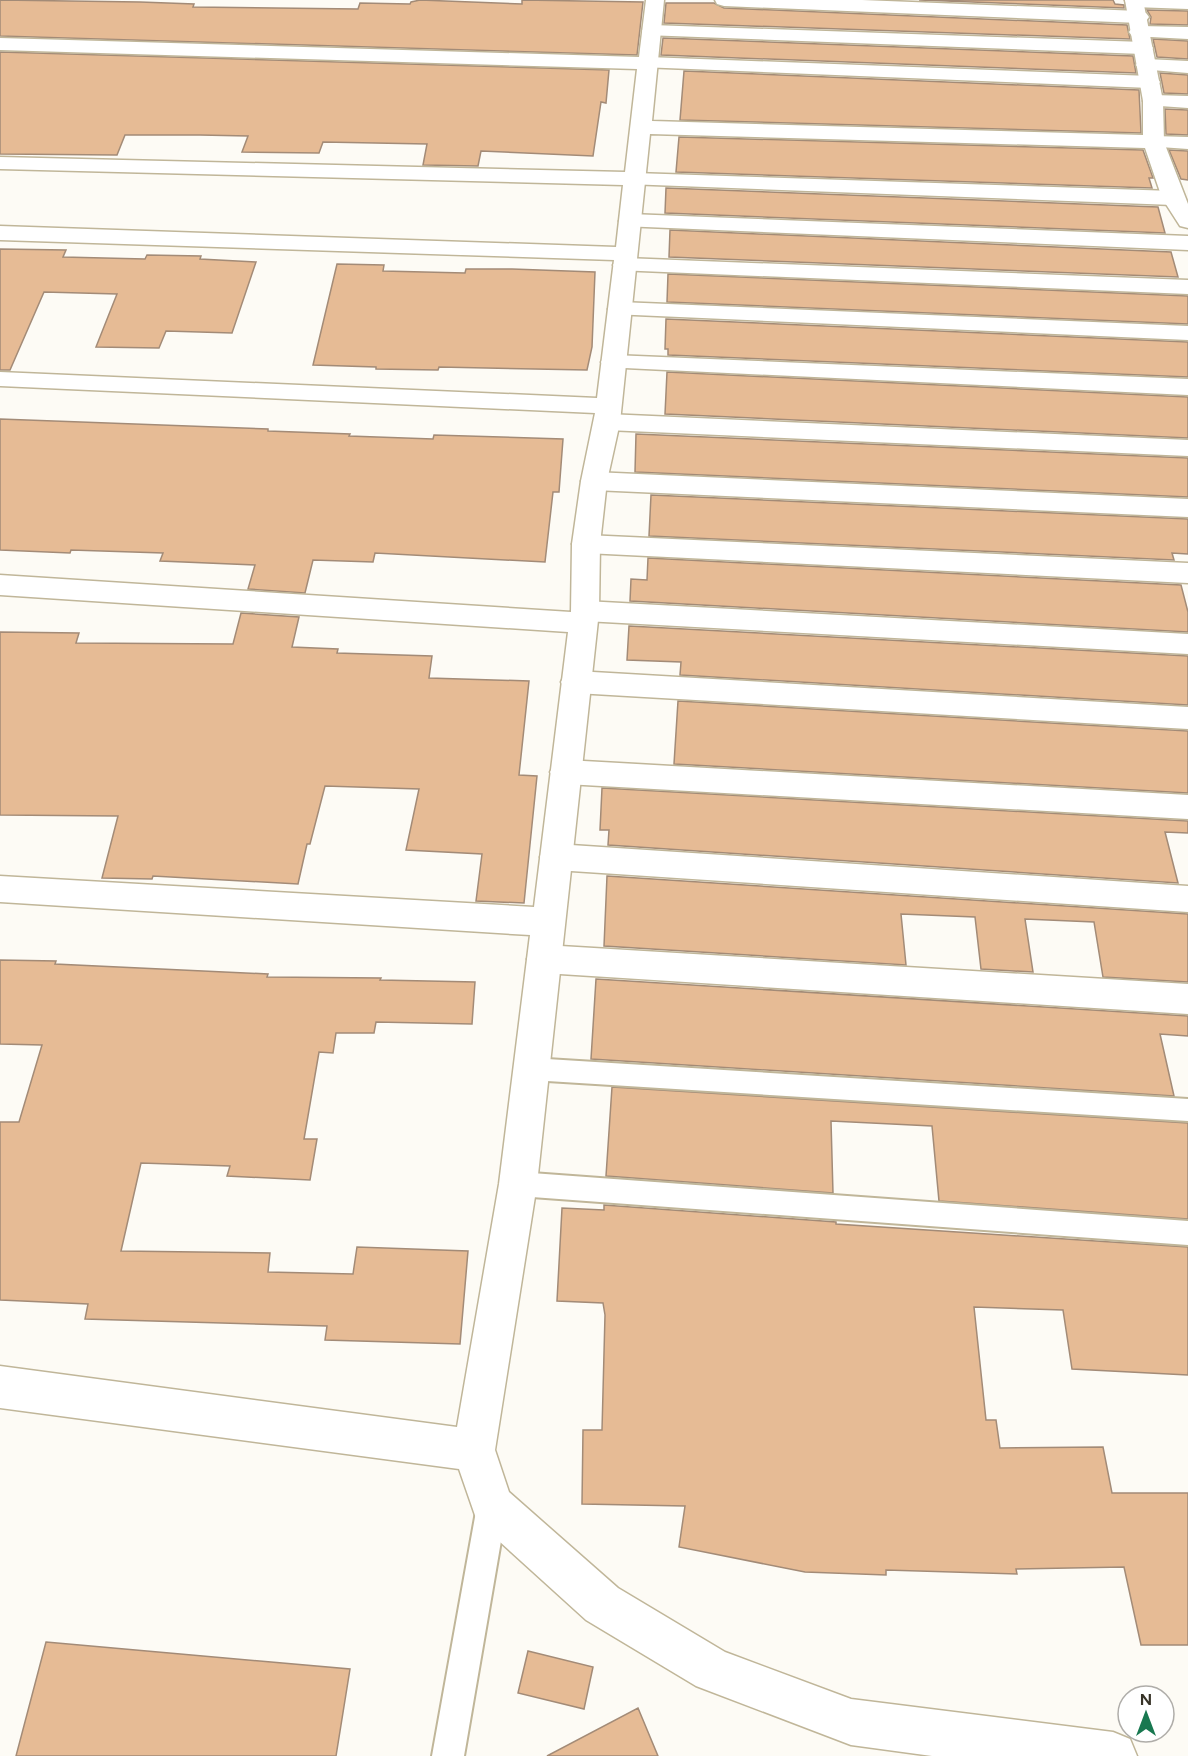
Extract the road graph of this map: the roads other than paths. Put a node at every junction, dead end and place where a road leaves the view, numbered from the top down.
1 (656, 0) edge
2 (724, 0) edge
3 (1188, 3) edge
4 (652, 31) junction
5 (1188, 33) edge
6 (1142, 43) edge
7 (0, 45) edge
8 (648, 63) junction
9 (1188, 67) edge
10 (1188, 102) edge
11 (639, 127) junction
12 (1153, 142) junction
13 (1188, 143) edge
14 (0, 163) edge
15 (635, 179) junction
16 (1176, 186) edge
17 (630, 221) junction
18 (1188, 221) edge
19 (0, 233) edge
20 (1188, 243) edge
21 (625, 260) junction
22 (1188, 287) edge
23 (620, 309) junction
24 (1188, 333) edge
25 (613, 362) junction
26 (0, 380) edge
27 (1188, 387) edge
28 (607, 414) junction
29 (1188, 448) edge
30 (594, 481) junction
31 (1188, 508) edge
32 (586, 544) junction
33 (1188, 573) edge
34 (0, 585) edge
35 (584, 617) junction
36 (1188, 644) edge
37 (576, 682) junction
38 (1188, 718) edge
39 (566, 772) junction
40 (1188, 807) edge
41 (556, 857) junction
42 (0, 889) edge
43 (1188, 899) edge
44 (548, 922) junction
45 (544, 959) junction
46 (1188, 999) edge
47 (531, 1069) junction
48 (1188, 1110) edge
49 (518, 1184) junction
50 (1188, 1233) edge
51 (0, 1387) edge
52 (474, 1450) junction
53 (492, 1506) junction
54 (448, 1756) edge
55 (1113, 1756) edge

1 - 4 street
2 - 6 street
3 - 6 street
4 - 6 street
4 - 8 street
5 - 6 street
6 - 8 street
6 - 9 street
6 - 10 street
6 - 12 street
7 - 8 street
8 - 11 street
11 - 12 street
11 - 15 street
12 - 13 street
12 - 16 street
14 - 15 street
15 - 16 street
15 - 17 street
16 - 18 street
17 - 20 street
17 - 21 street
19 - 21 street
21 - 22 street
21 - 23 street
23 - 24 street
23 - 25 street
25 - 27 street
25 - 28 street
26 - 28 street
28 - 29 street
28 - 30 street
30 - 31 street
30 - 32 street
32 - 33 street
32 - 35 street
34 - 35 street
35 - 36 street
35 - 37 street
37 - 38 street
37 - 39 street
39 - 40 street
39 - 41 street
41 - 43 street
41 - 44 street
42 - 44 street
44 - 45 street
45 - 46 street
45 - 47 street
47 - 48 lane
47 - 49 street
49 - 50 lane
49 - 52 street
51 - 52 street
52 - 53 street
53 - 54 lane
53 - 55 street

